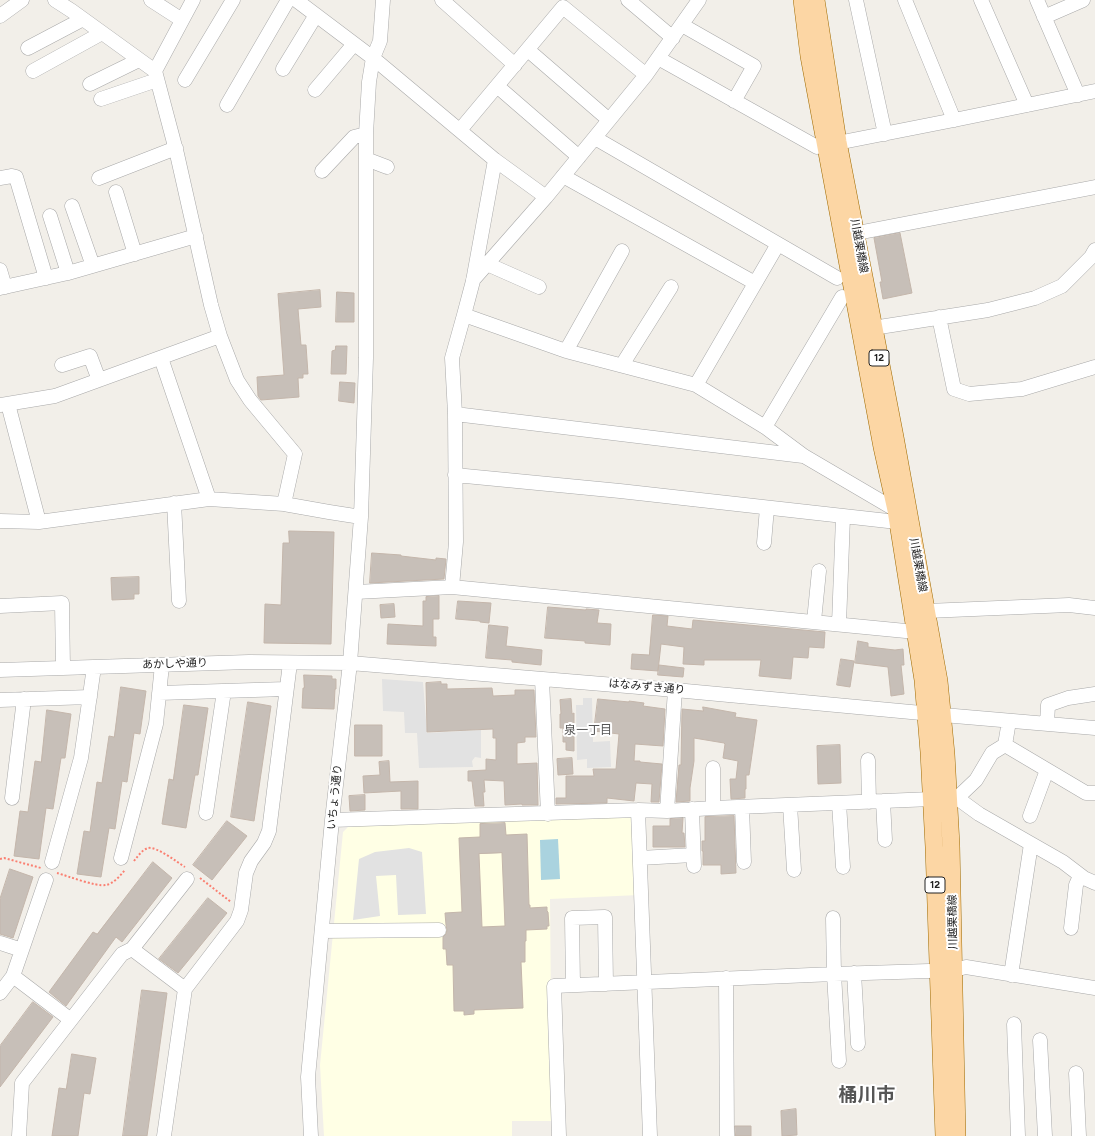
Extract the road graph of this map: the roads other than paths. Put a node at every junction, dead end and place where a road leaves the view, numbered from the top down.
1 (22, 0) edge
2 (55, 0) edge
3 (151, 0) edge
4 (194, 0) edge
5 (233, 0) edge
6 (288, 0) edge
7 (296, 0) edge
8 (384, 0) edge
9 (442, 0) edge
10 (628, 0) edge
11 (699, 0) edge
12 (802, 0) edge
13 (816, 0) edge
14 (856, 0) edge
15 (905, 0) edge
16 (981, 0) edge
17 (1036, 0) edge
18 (1083, 0) edge
19 (78, 10) edge
20 (316, 15) junction
21 (0, 16) edge
22 (1044, 17) junction
23 (182, 20) junction
24 (682, 25) junction
25 (102, 33) junction
26 (673, 38) junction
27 (354, 44) junction
28 (28, 48) dead end
29 (528, 50) junction
30 (373, 58) junction
31 (658, 58) junction
32 (140, 60) junction
33 (515, 65) junction
34 (283, 69) dead end
35 (33, 71) dead end
36 (646, 75) junction
37 (156, 76) junction
38 (184, 80) dead end
39 (90, 84) dead end
40 (497, 86) junction
41 (315, 90) dead end
42 (1095, 91) edge
43 (1078, 94) junction
44 (101, 99) dead end
45 (734, 101) junction
46 (227, 105) dead end
47 (1027, 105) junction
48 (610, 120) junction
49 (954, 120) junction
50 (460, 130) junction
51 (366, 134) junction
52 (885, 134) junction
53 (595, 138) junction
54 (832, 144) junction
55 (176, 148) junction
56 (579, 157) junction
57 (366, 159) junction
58 (495, 160) junction
59 (387, 167) dead end
60 (322, 171) dead end
61 (563, 176) junction
62 (0, 178) edge
63 (99, 178) dead end
64 (1095, 187) edge
65 (116, 192) dead end
66 (546, 197) junction
67 (72, 206) dead end
68 (50, 216) dead end
69 (856, 233) junction
70 (196, 236) junction
71 (778, 244) junction
72 (1095, 250) edge
73 (622, 252) dead end
74 (136, 254) junction
75 (487, 264) junction
76 (92, 266) junction
77 (0, 270) edge
78 (68, 273) junction
79 (46, 278) junction
80 (837, 278) dead end
81 (472, 281) junction
82 (755, 283) junction
83 (539, 287) dead end
84 (671, 287) dead end
85 (3, 288) edge
86 (842, 297) dead end
87 (464, 315) junction
88 (939, 317) junction
89 (873, 328) junction
90 (220, 336) junction
91 (566, 350) junction
92 (161, 358) junction
93 (62, 365) dead end
94 (622, 365) junction
95 (1095, 367) edge
96 (99, 380) junction
97 (696, 385) junction
98 (4, 404) edge
99 (454, 414) junction
100 (765, 427) junction
101 (804, 456) junction
102 (456, 475) junction
103 (209, 499) junction
104 (174, 503) junction
105 (284, 504) junction
106 (767, 508) junction
107 (897, 516) junction
108 (361, 517) junction
109 (843, 517) junction
110 (0, 521) edge
111 (39, 522) junction
112 (764, 543) dead end
113 (819, 571) dead end
114 (452, 587) junction
115 (356, 592) junction
116 (179, 601) dead end
117 (0, 606) edge
118 (1095, 608) edge
119 (927, 611) junction
120 (814, 622) junction
121 (839, 624) junction
122 (916, 632) junction
123 (290, 662) junction
124 (350, 664) junction
125 (162, 665) junction
126 (94, 667) junction
127 (63, 668) junction
128 (0, 670) edge
129 (542, 679) junction
130 (286, 689) junction
131 (675, 690) junction
132 (224, 691) junction
133 (159, 693) junction
134 (1095, 694) edge
135 (90, 697) junction
136 (0, 700) edge
137 (24, 700) junction
138 (926, 714) junction
139 (943, 716) junction
140 (1009, 721) junction
141 (1047, 724) junction
142 (1095, 728) edge
143 (1005, 745) junction
144 (868, 760) dead end
145 (713, 768) dead end
146 (1047, 770) junction
147 (1095, 793) edge
148 (12, 798) dead end
149 (953, 798) junction
150 (932, 799) junction
151 (883, 801) junction
152 (869, 802) junction
153 (839, 803) junction
154 (790, 805) junction
155 (742, 807) junction
156 (713, 808) junction
157 (692, 809) junction
158 (638, 810) junction
159 (667, 811) junction
160 (206, 813) dead end
161 (548, 814) junction
162 (1030, 816) dead end
163 (332, 820) junction
164 (885, 840) dead end
165 (951, 844) junction
166 (1031, 844) junction
167 (934, 847) junction
168 (640, 858) junction
169 (744, 862) dead end
170 (127, 863) road end
171 (843, 867) dead end
172 (794, 870) dead end
173 (191, 875) road end
174 (1080, 876) junction
175 (1095, 883) edge
176 (832, 918) dead end
177 (1071, 928) dead end
178 (439, 930) dead end
179 (322, 931) junction
180 (0, 944) edge
181 (132, 949) junction
182 (22, 950) junction
183 (962, 968) junction
184 (928, 971) junction
185 (854, 973) junction
186 (834, 974) junction
187 (1011, 975) junction
188 (13, 976) junction
189 (726, 978) junction
190 (644, 982) junction
191 (606, 984) junction
192 (573, 985) junction
193 (1095, 988) edge
194 (185, 989) junction
195 (0, 993) edge
196 (71, 1020) junction
197 (1014, 1024) dead end
198 (1040, 1040) dead end
199 (858, 1044) dead end
200 (948, 1055) junction
201 (839, 1061) dead end
202 (1076, 1073) dead end
203 (19, 1136) edge
204 (164, 1136) edge
205 (311, 1136) edge
206 (559, 1136) edge
207 (650, 1136) edge
208 (728, 1136) edge
209 (933, 1136) edge
210 (944, 1136) edge
211 (958, 1136) edge
212 (968, 1136) edge
213 (1018, 1136) edge
214 (1044, 1136) edge
215 (1079, 1136) edge

1 - 21 street
2 - 19 street
3 - 23 street
4 - 23 street
5 - 38 street
6 - 46 street
7 - 20 street
8 - 30 street, いちょう通り
9 - 33 street
10 - 26 street
11 - 24 street
12 - 54 main road, 川越栗橋線 / 12
13 - 54 main road, 川越栗橋線 / 12
14 - 52 street
15 - 49 street
16 - 47 street
17 - 22 street
18 - 22 street
19 - 25 street
19 - 28 street
20 - 27 street
20 - 34 street
22 - 43 street
23 - 37 street
24 - 26 street
24 - 45 street
25 - 32 street
25 - 35 street
26 - 31 street
27 - 30 street
27 - 41 street
29 - 33 street
29 - 36 street
29 - 48 street
30 - 50 street
30 - 51 street, いちょう通り
31 - 36 street
31 - 45 street
32 - 37 street
32 - 39 street
33 - 40 street
36 - 48 street
37 - 44 street
37 - 55 street
40 - 50 street
40 - 56 street
42 - 43 street
43 - 47 street
45 - 54 street
47 - 49 street
48 - 53 street
49 - 52 street
50 - 58 street
51 - 57 street, いちょう通り
51 - 60 street
52 - 54 street
53 - 56 street
53 - 71 street
54 - 69 main road, 川越栗橋線 / 12
54 - 107 main road, 川越栗橋線 / 12
55 - 63 street
55 - 70 street
56 - 61 street
57 - 59 street
57 - 108 street, いちょう通り
58 - 66 street
58 - 81 street
61 - 66 street
61 - 82 street
62 - 79 street
64 - 69 street
65 - 74 street
66 - 75 street
67 - 76 street
68 - 78 street
69 - 89 main road, 川越栗橋線 / 12
70 - 74 street
70 - 90 street
71 - 80 street
71 - 82 street
72 - 88 street
73 - 91 street
74 - 76 street
75 - 81 street
75 - 83 street
76 - 78 street
77 - 85 street
78 - 79 street
79 - 85 street
81 - 87 street
82 - 97 street
84 - 94 street
86 - 100 street
87 - 91 street
87 - 99 street
88 - 89 street
88 - 95 street
89 - 119 main road, 川越栗橋線 / 12
90 - 92 street
90 - 105 street
91 - 94 street
92 - 96 street
92 - 103 street
93 - 96 street
94 - 97 street
96 - 98 street
97 - 100 street
98 - 111 street
99 - 101 street
99 - 102 street
100 - 101 street
101 - 107 street
102 - 106 street
102 - 114 street
103 - 104 street
103 - 105 street
104 - 111 street
104 - 116 street
105 - 108 street
106 - 109 street
106 - 112 street
107 - 109 street
107 - 122 main road, 川越栗橋線 / 12
108 - 115 street, いちょう通り
109 - 121 street
110 - 111 street
113 - 120 street
114 - 115 street
114 - 120 street
115 - 124 street, いちょう通り
117 - 127 street
118 - 119 street
119 - 139 main road, 川越栗橋線 / 12
120 - 121 street
121 - 122 street
122 - 138 main road, 川越栗橋線 / 12
123 - 124 street, あかしや通り
123 - 125 street, あかしや通り
123 - 130 street
124 - 129 street, はなみずき通り
124 - 163 street, いちょう通り
125 - 126 street, あかしや通り
125 - 133 street
126 - 127 street, あかしや通り
126 - 135 street
127 - 128 street, あかしや通り
129 - 131 street, はなみずき通り
129 - 161 street
130 - 132 street
130 - 194 street
131 - 138 street, はなみずき通り
131 - 159 street
132 - 133 street
132 - 160 street
133 - 170 street
134 - 141 street
135 - 137 street
135 - 182 street
136 - 137 street
137 - 148 street
138 - 139 street, はなみずき通り
138 - 150 main road, 川越栗橋線 / 12
139 - 140 street, はなみずき通り
139 - 149 main road, 川越栗橋線 / 12
140 - 141 street, はなみずき通り
140 - 143 street
141 - 142 street, はなみずき通り
143 - 146 street
143 - 149 street
144 - 152 street
145 - 156 street
146 - 147 street
146 - 162 street
149 - 165 main road, 川越栗橋線 / 12
149 - 166 street
150 - 151 street
150 - 167 main road, 川越栗橋線 / 12
151 - 152 street
151 - 164 street
152 - 153 street
153 - 154 street
153 - 171 street
154 - 155 street
154 - 172 street
155 - 156 street
155 - 169 street
156 - 157 street
157 - 159 street
157 - 168 street
158 - 159 street
158 - 161 street
158 - 168 street
161 - 163 street
163 - 179 street, いちょう通り
165 - 183 main road
165 - 200 main road, 川越栗橋線 / 12
166 - 174 street
166 - 187 street
167 - 184 main road
167 - 200 main road, 川越栗橋線 / 12
168 - 190 street
173 - 181 street
174 - 175 street
174 - 177 street
176 - 186 street
178 - 179 street
179 - 205 street, いちょう通り
180 - 182 street
181 - 194 street
181 - 196 street
182 - 188 street
183 - 187 street
183 - 212 main road
184 - 185 street
184 - 209 main road
185 - 186 street
185 - 199 street
186 - 189 street
186 - 201 street
187 - 193 street
188 - 195 street
188 - 196 street
189 - 190 street
189 - 208 street
190 - 191 street
190 - 207 street
191 - 192 street
191 - 192 street
192 - 206 street
194 - 204 street
196 - 203 street
197 - 213 street
198 - 214 street
200 - 210 main road, 川越栗橋線 / 12
200 - 211 main road, 川越栗橋線 / 12
202 - 215 street

